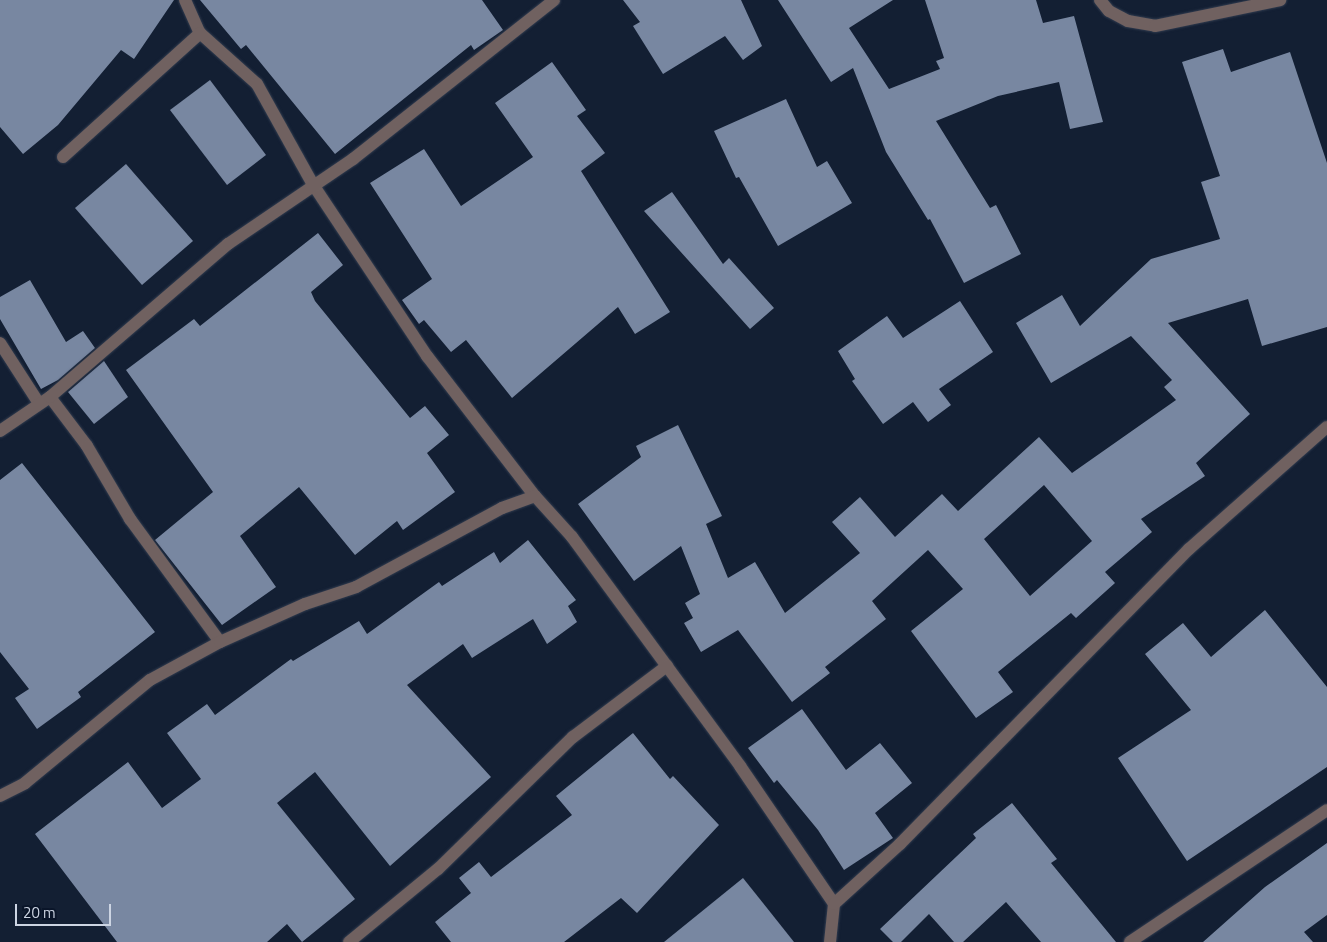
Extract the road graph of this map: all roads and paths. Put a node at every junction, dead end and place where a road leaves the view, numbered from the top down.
1 (184, 0) edge
2 (554, 0) edge
3 (1100, 0) edge
4 (1280, 0) edge
5 (200, 33) junction
6 (63, 157) dead end
7 (312, 183) junction
8 (0, 343) edge
9 (50, 396) junction
10 (38, 402) junction
11 (1327, 427) edge
12 (0, 431) edge
13 (535, 496) junction
14 (220, 642) junction
15 (667, 666) junction
16 (0, 796) edge
17 (1327, 810) edge
18 (834, 904) junction
19 (349, 942) edge
20 (830, 942) edge
21 (1130, 942) edge

1 - 5 street
2 - 7 street
3 - 4 street
5 - 6 street
5 - 7 street
7 - 9 street
7 - 13 street
8 - 10 street
9 - 10 street
9 - 14 street
10 - 12 street
11 - 18 street
13 - 14 street
13 - 15 street
14 - 16 street
15 - 18 street
15 - 19 street
17 - 21 street
18 - 20 street

